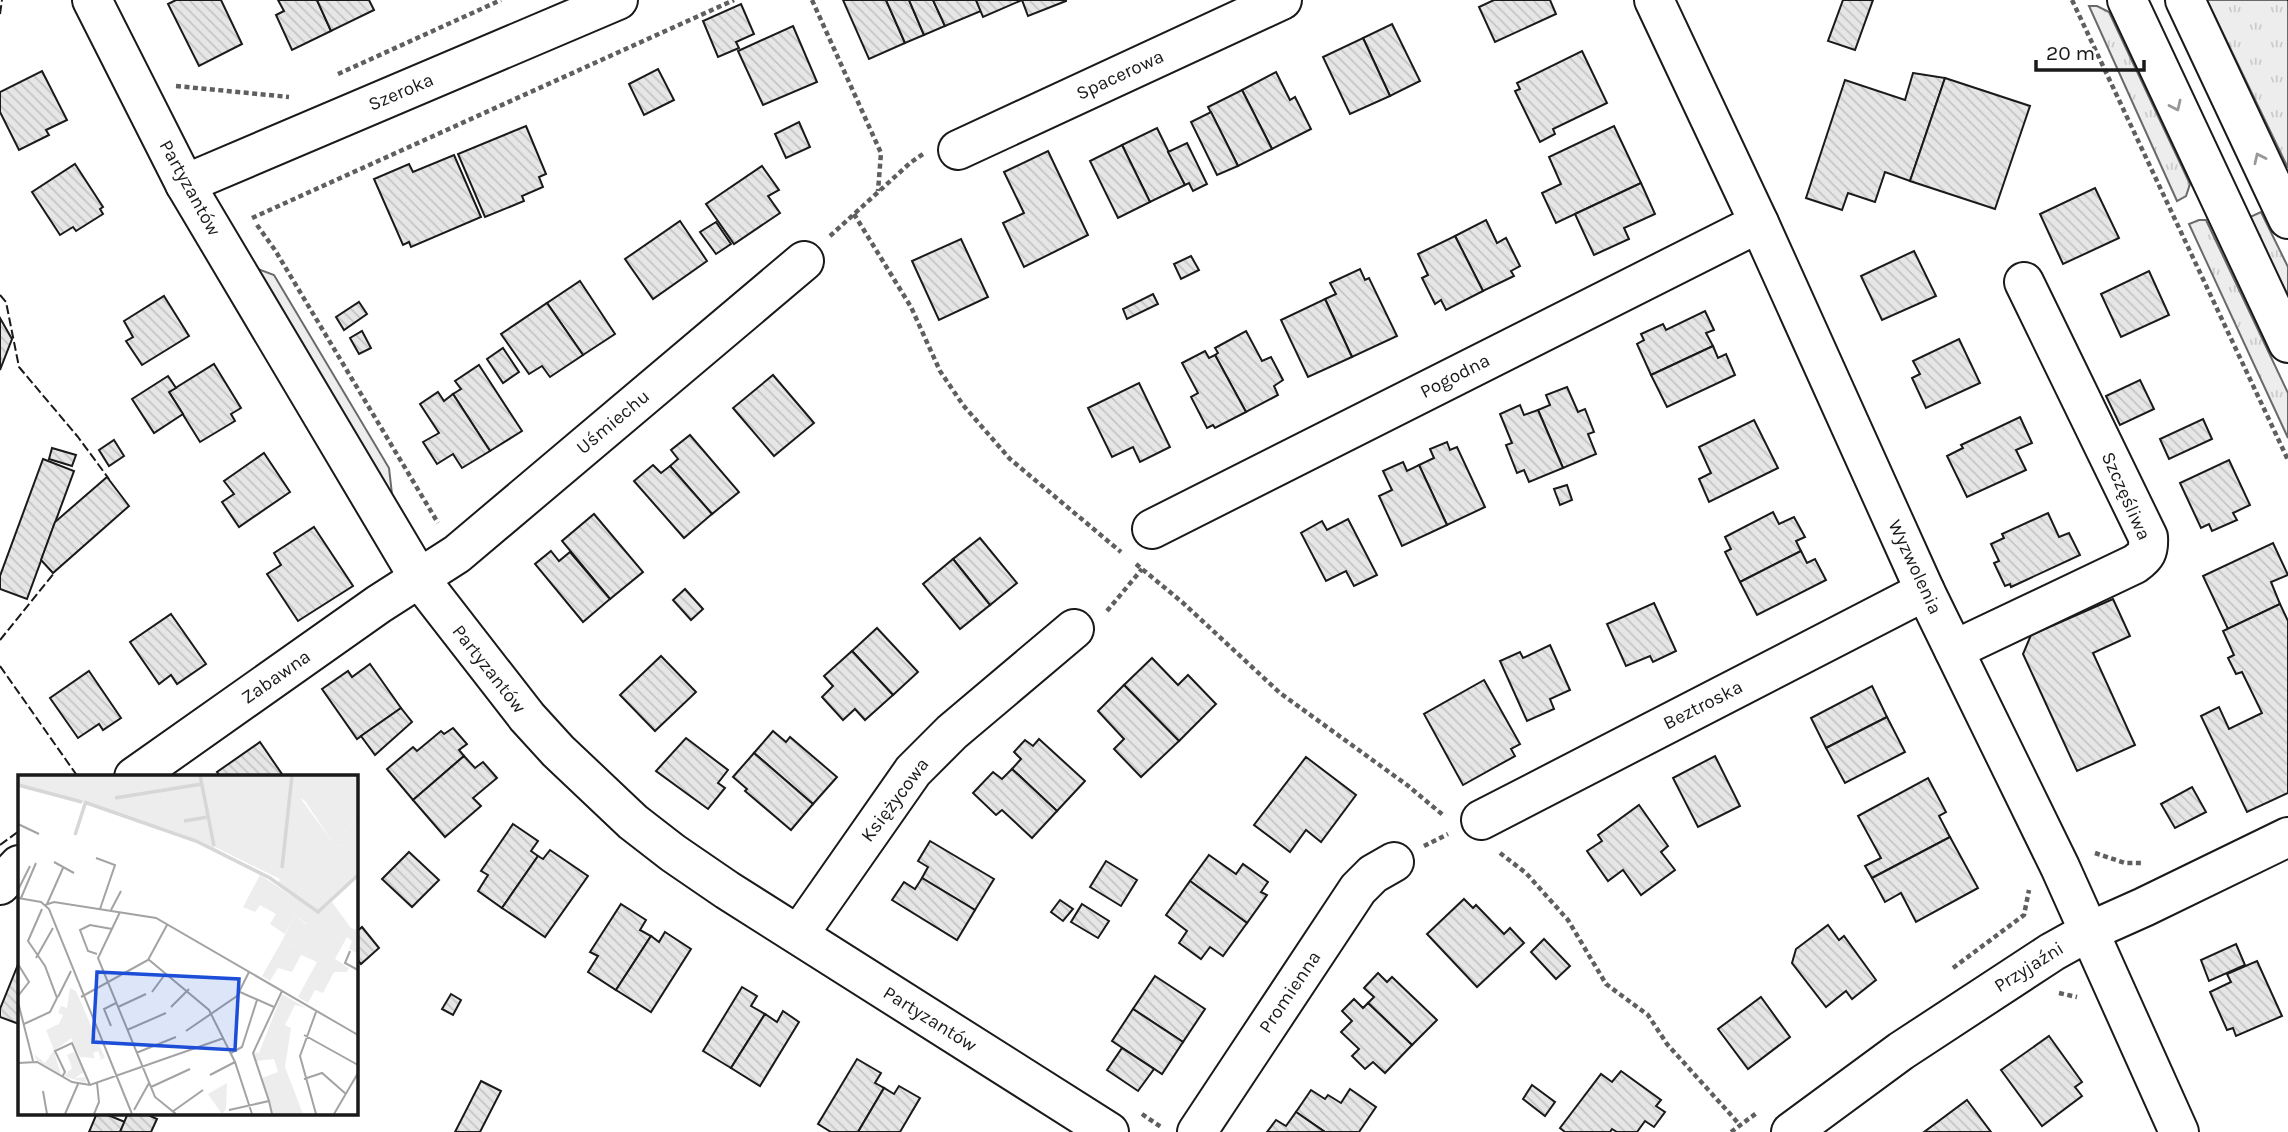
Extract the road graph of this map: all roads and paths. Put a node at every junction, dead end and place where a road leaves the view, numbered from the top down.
1 (92, 0) edge
2 (501, 0) edge
3 (618, 0) edge
4 (734, 0) edge
5 (812, 0) edge
6 (1282, 0) edge
7 (1654, 0) edge
8 (2072, 0) edge
9 (2127, 0) edge
10 (2185, 0) edge
11 (326, 80) dead end
12 (301, 92) dead end
13 (174, 95) dead end
14 (958, 150) joint
15 (223, 168) junction
16 (186, 184) junction
17 (878, 191) junction
18 (855, 214) junction
19 (252, 218) junction
20 (2288, 219) edge
21 (1759, 223) junction
22 (804, 261) joint
23 (2024, 282) dead end
24 (2288, 343) edge
25 (2288, 460) edge
26 (1152, 529) joint
27 (1122, 553) dead end
28 (457, 554) junction
29 (1132, 561) dead end
30 (1142, 570) junction
31 (419, 578) junction
32 (1925, 591) junction
33 (1074, 629) joint
34 (1954, 650) junction
35 (137, 775) edge
36 (1480, 831) junction
37 (2288, 837) edge
38 (2092, 852) dead end
39 (2155, 858) dead end
40 (1394, 862) joint
41 (18, 866) edge
42 (2031, 877) dead end
43 (0, 886) edge
44 (2088, 932) junction
45 (799, 934) junction
46 (1947, 972) dead end
47 (1122, 1121) edge
48 (1776, 1121) edge
49 (1740, 1125) junction
50 (1170, 1132) edge
51 (1197, 1132) edge
52 (1731, 1132) edge
53 (2179, 1132) edge

1 - 16 street, Partyzantów
2 - 11 path
3 - 15 street, Szeroka
4 - 19 path
5 - 17 path
6 - 14 street, Spacerowa
7 - 21 street, Wyzwolenia
8 - 25 path
9 -> 24 street
20 -> 10 street
12 - 13 path
14 - 17 path
15 - 16 street, Szeroka
15 - 19 path
16 - 31 street, Partyzantów
17 - 18 path
18 - 22 path
18 - 27 path
19 - 28 path
21 - 26 street, Pogodna
21 - 32 street, Wyzwolenia
22 - 28 street, Uśmiechu
23 - 34 street, Szczęśliwa
26 - 30 path
28 - 31 street, Uśmiechu
29 - 30 path
30 - 33 path
30 - 36 path
31 - 35 street, Zabawna
31 - 45 street, Partyzantów
32 - 34 street, Wyzwolenia
32 - 36 street, Beztroska
33 - 45 street, Księżycowa
34 - 44 street, Wyzwolenia
36 - 40 path
36 - 49 path
37 - 44 street, Przyjaźni
38 - 39 path
40 - 51 street, Promienna
41 - 43 street
42 - 46 path
44 - 48 street, Przyjaźni
44 - 53 street, Wyzwolenia
45 - 47 street, Partyzantów
47 - 50 path
48 - 49 path
49 - 52 path

